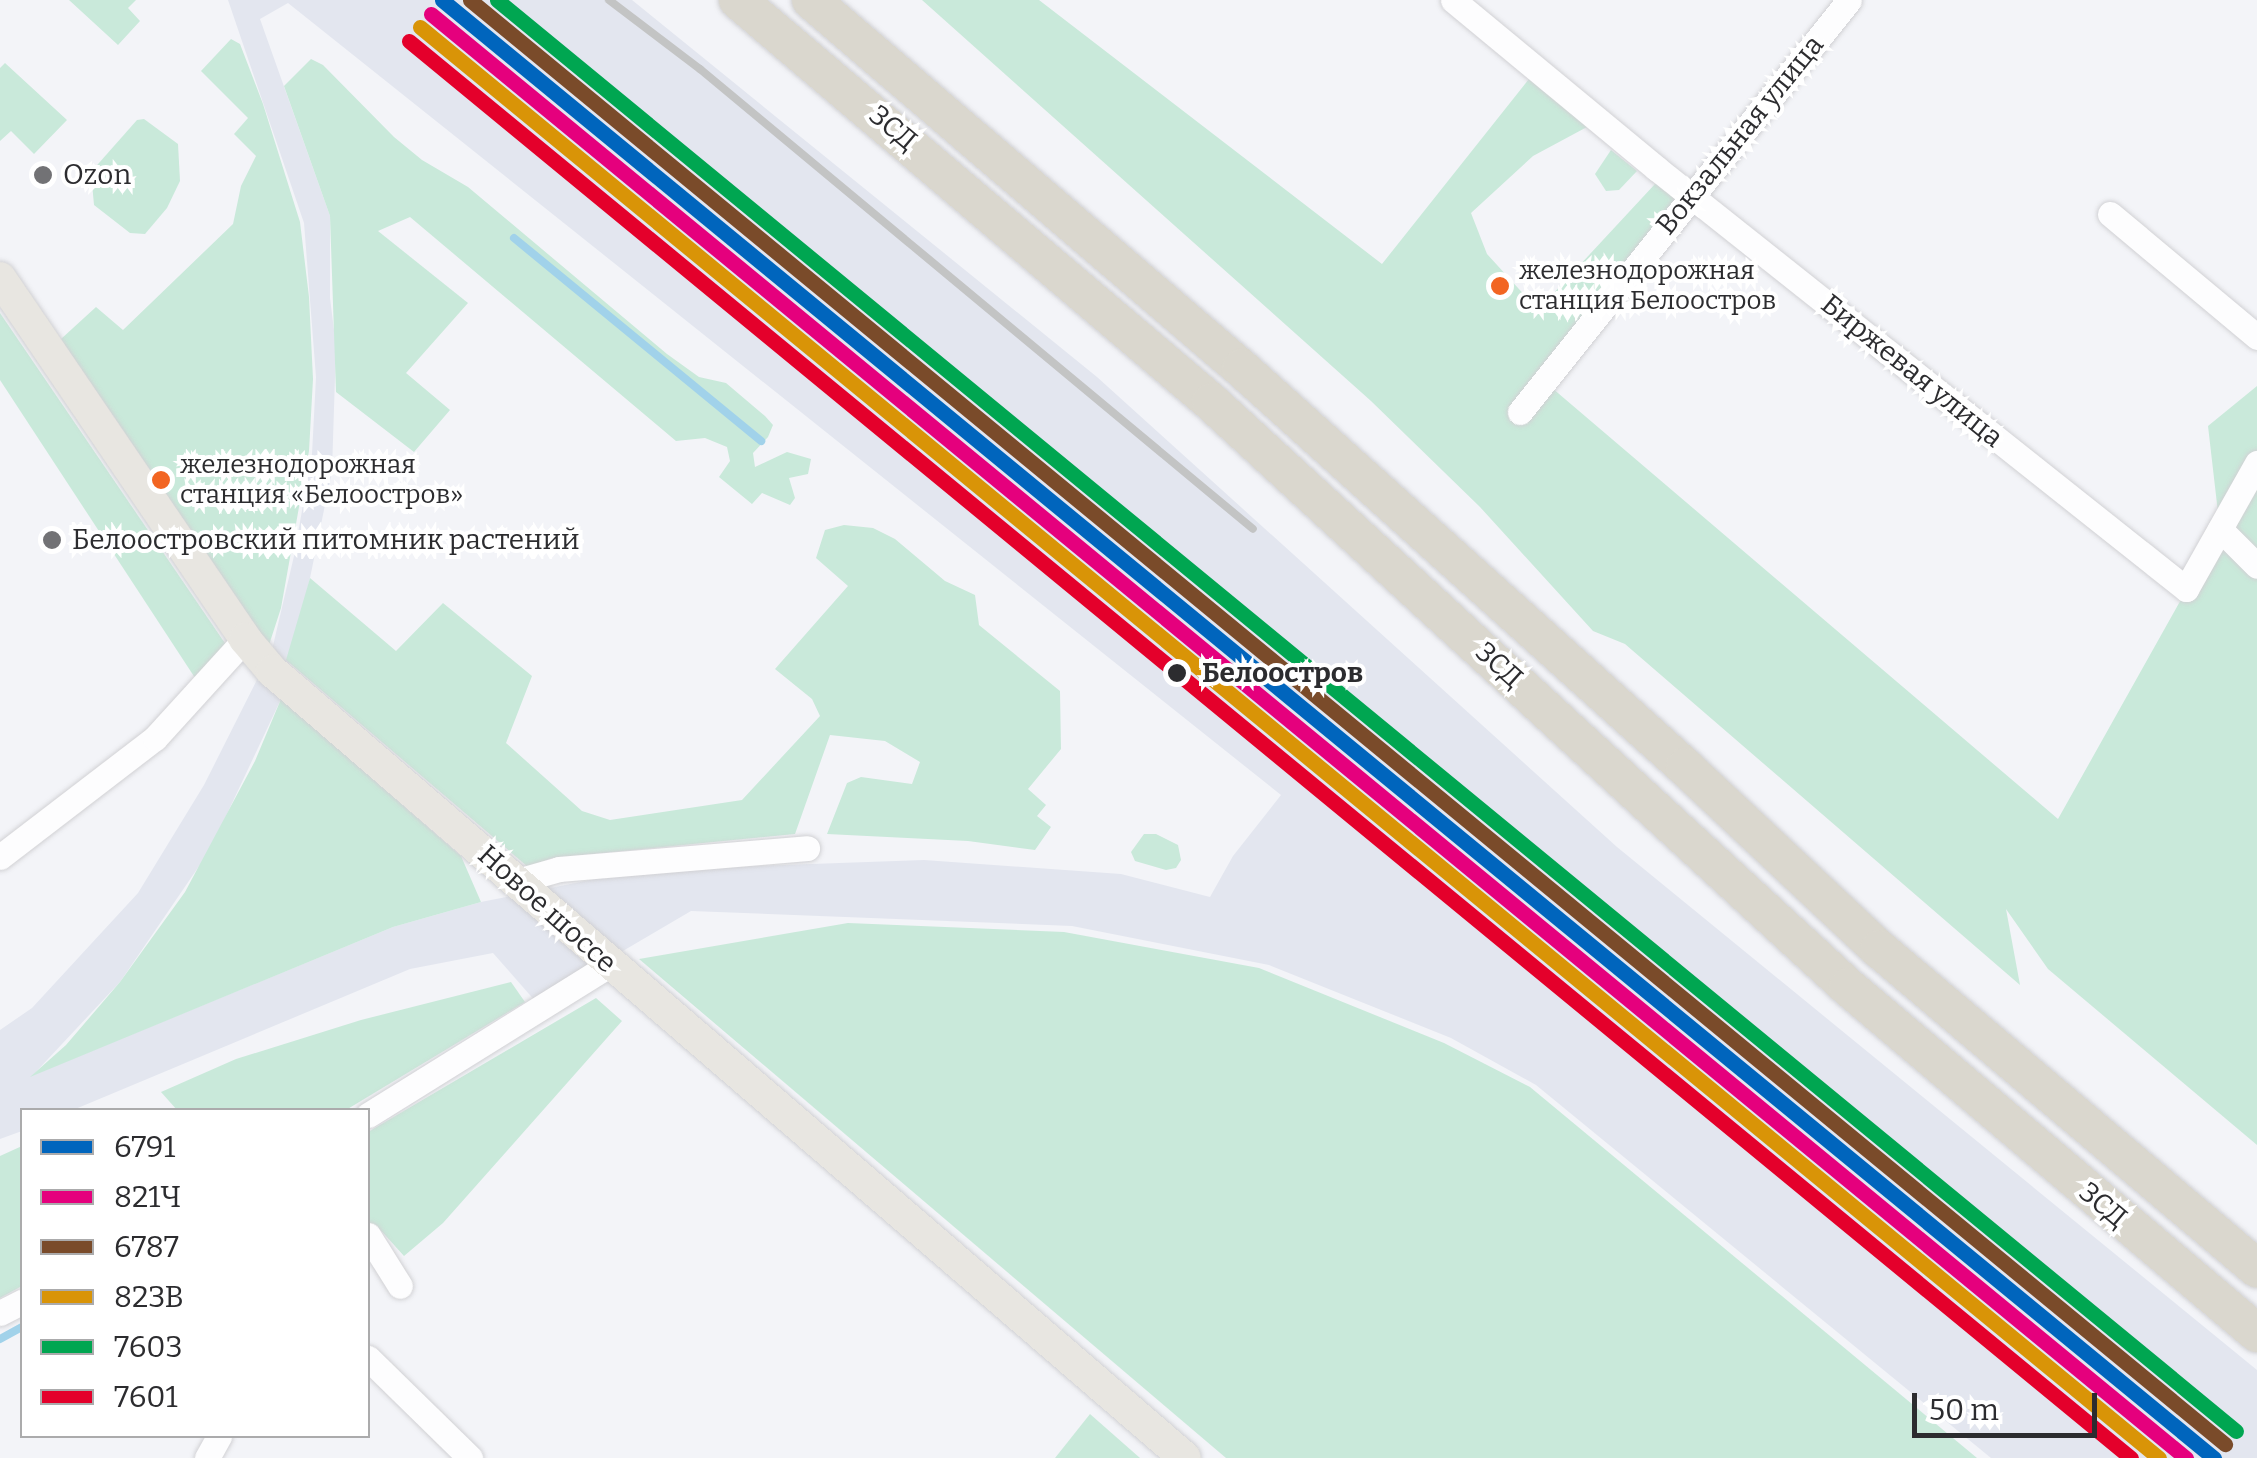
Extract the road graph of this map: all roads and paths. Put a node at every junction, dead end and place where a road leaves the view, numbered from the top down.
1 (738, 0) edge
2 (812, 0) edge
3 (1453, 0) edge
4 (1850, 0) edge
5 (1690, 194) junction
6 (2110, 214) dead end
7 (0, 278) edge
8 (2257, 337) edge
9 (1520, 412) dead end
10 (2257, 463) edge
11 (2220, 530) junction
12 (2257, 566) edge
13 (245, 639) junction
14 (807, 848) dead end
15 (0, 857) edge
16 (517, 881) junction
17 (609, 965) junction
18 (370, 1114) edge
19 (370, 1237) edge
20 (2257, 1268) edge
21 (400, 1286) dead end
22 (2257, 1334) edge
23 (370, 1360) edge
24 (470, 1458) edge
25 (1185, 1458) edge

1 - 22 highway, ЗСД
2 - 20 highway, ЗСД
3 - 5 street, Биржевая улица
4 - 5 street, Вокзальная улица
5 - 9 street, Вокзальная улица
5 - 11 street, Биржевая улица
6 - 8 street
7 - 13 main road, Новое шоссе
10 - 11 street
11 - 12 street
13 - 15 street
13 - 16 main road, Новое шоссе
14 - 16 street
16 - 17 main road, Новое шоссе
17 - 18 street
17 - 25 main road, Новое шоссе
19 - 21 street
23 - 24 street

